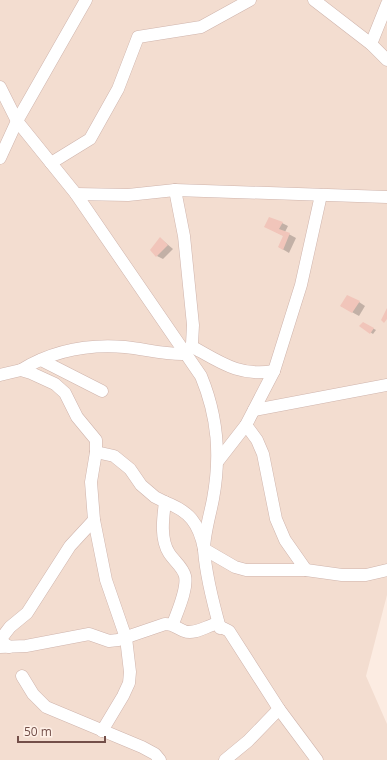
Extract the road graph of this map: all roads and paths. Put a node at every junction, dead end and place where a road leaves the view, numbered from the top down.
1 (86, 0) edge
2 (250, 0) edge
3 (314, 0) edge
4 (387, 4) edge
5 (371, 44) junction
6 (387, 60) edge
7 (0, 87) edge
8 (17, 121) junction
9 (0, 158) edge
10 (51, 163) junction
11 (175, 190) junction
12 (76, 194) junction
13 (321, 195) junction
14 (387, 197) edge
15 (188, 350) junction
16 (41, 360) junction
17 (21, 370) junction
18 (274, 371) junction
19 (0, 375) edge
20 (387, 385) edge
21 (102, 391) dead end
22 (254, 410) junction
23 (246, 425) junction
24 (96, 452) junction
25 (218, 461) junction
26 (165, 502) junction
27 (94, 520) junction
28 (204, 549) junction
29 (306, 570) junction
30 (387, 570) edge
31 (173, 624) junction
32 (220, 628) junction
33 (126, 638) junction
34 (5, 647) edge
35 (22, 676) dead end
36 (279, 709) junction
37 (102, 731) junction
38 (160, 760) edge
39 (225, 760) edge
40 (317, 760) edge

1 - 8 street
2 - 10 street
3 - 5 street
4 - 5 street
5 - 6 street
7 - 8 street
8 - 9 street
8 - 10 street
10 - 12 street
11 - 12 street
11 - 13 street
11 - 15 street
12 - 15 street
13 - 14 street
13 - 18 street
15 - 16 street
15 - 18 street
15 - 25 street
16 - 17 street
16 - 21 street
17 - 19 street
17 - 24 street
18 - 22 street
20 - 22 street
22 - 23 street
23 - 25 street
23 - 29 street
24 - 26 street
24 - 27 street
25 - 28 street
26 - 28 street
26 - 31 street
27 - 33 street
27 - 34 street
28 - 29 street
28 - 32 street
29 - 30 street
31 - 32 street
31 - 33 street
32 - 36 street
33 - 34 street
33 - 37 street
35 - 37 street
36 - 39 street
36 - 40 street
37 - 38 street

